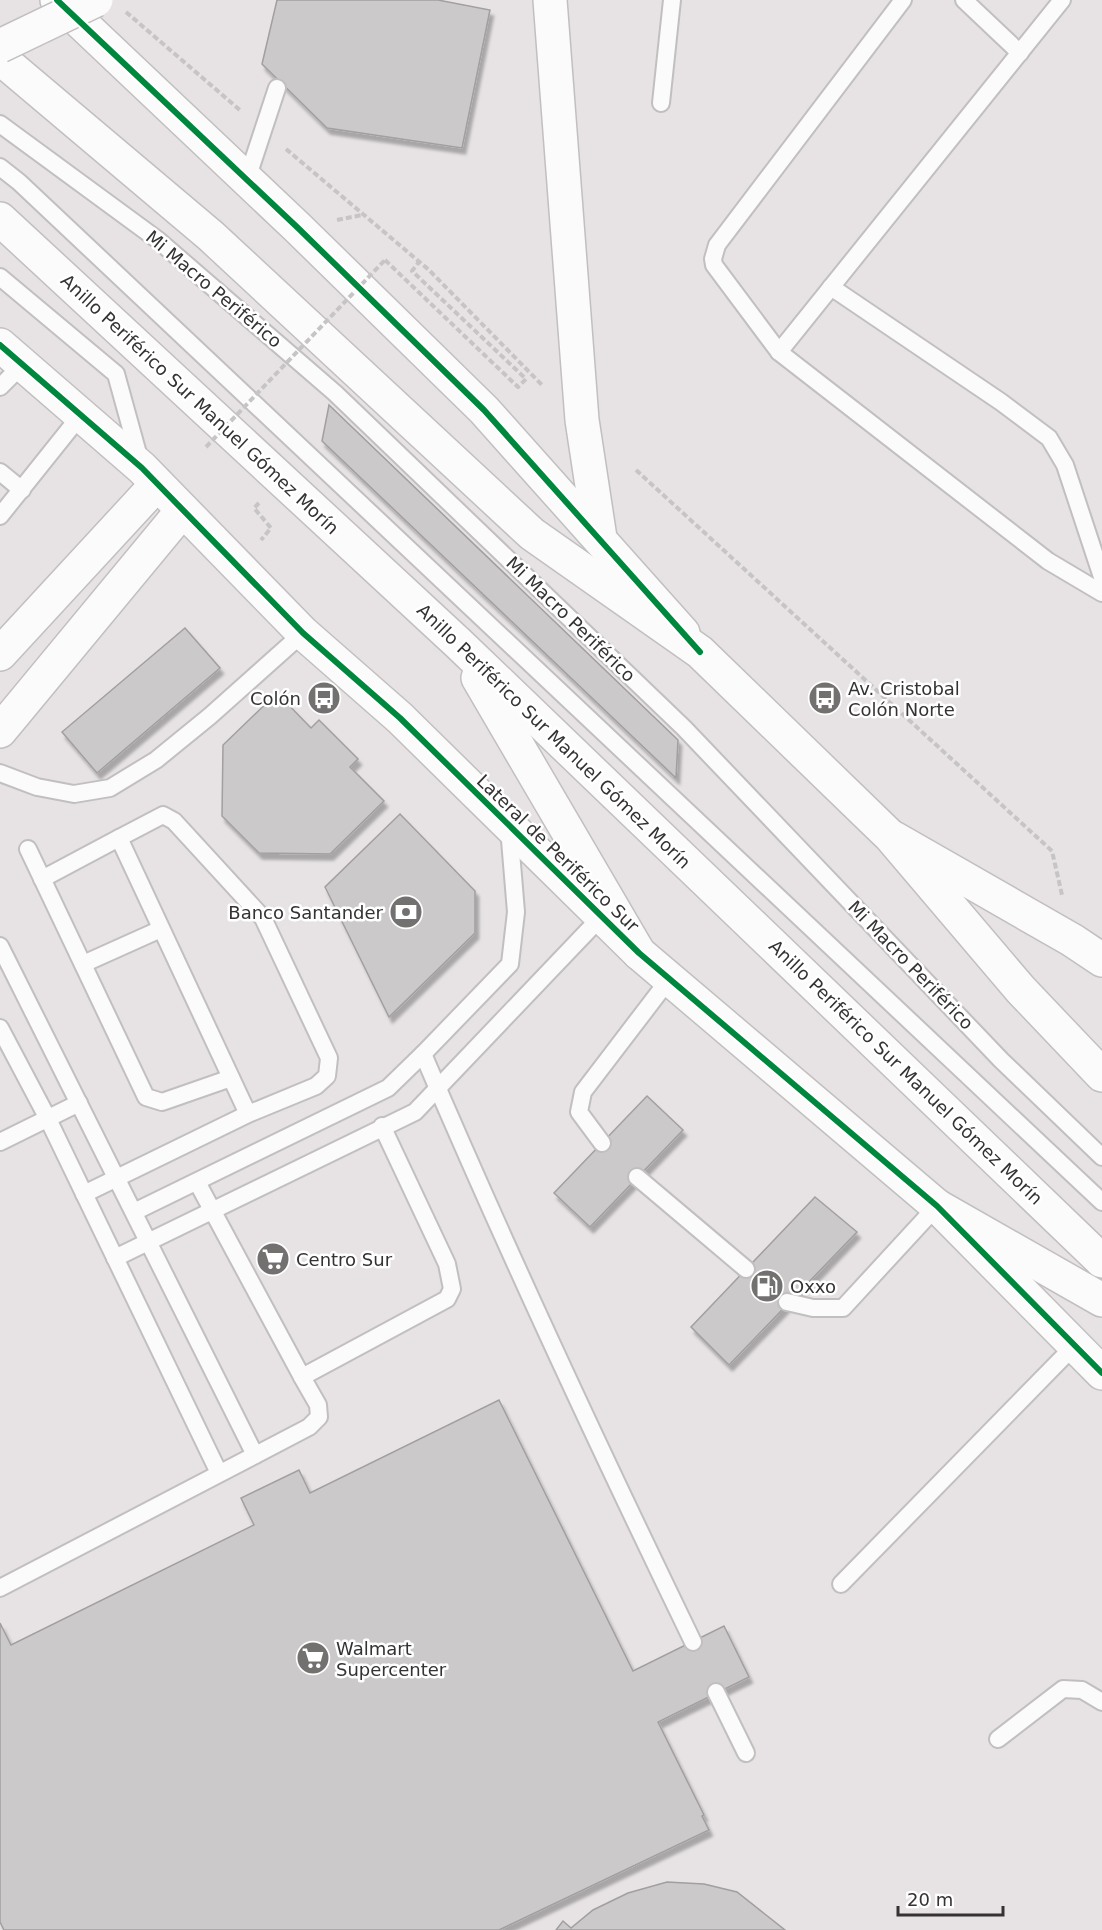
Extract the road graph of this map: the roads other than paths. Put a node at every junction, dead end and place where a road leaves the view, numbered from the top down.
1 (57, 0) edge
2 (550, 0) edge
3 (672, 0) edge
4 (903, 0) edge
5 (964, 0) edge
6 (1062, 0) edge
7 (108, 4) edge
8 (0, 46) edge
9 (1020, 53) junction
10 (0, 58) edge
11 (277, 88) dead end
12 (661, 104) dead end
13 (0, 124) edge
14 (0, 167) edge
15 (247, 179) junction
16 (0, 219) edge
17 (0, 277) edge
18 (831, 287) junction
19 (779, 352) junction
20 (7, 366) edge
21 (80, 416) junction
22 (0, 472) edge
23 (149, 476) junction
24 (21, 490) junction
25 (182, 511) junction
26 (0, 516) edge
27 (600, 538) junction
28 (1102, 577) edge
29 (1102, 594) edge
30 (303, 633) junction
31 (458, 643) junction
32 (700, 652) junction
33 (0, 654) edge
34 (0, 731) edge
35 (0, 773) edge
36 (509, 828) junction
37 (891, 837) junction
38 (119, 838) junction
39 (28, 849) dead end
40 (42, 879) junction
41 (601, 917) junction
42 (161, 929) junction
43 (0, 946) edge
44 (639, 953) junction
45 (1102, 960) edge
46 (83, 964) junction
47 (670, 978) junction
48 (0, 1028) edge
49 (423, 1054) junction
50 (1102, 1075) edge
51 (231, 1078) junction
52 (438, 1089) junction
53 (79, 1103) junction
54 (248, 1114) junction
55 (47, 1117) junction
56 (382, 1126) junction
57 (0, 1142) edge
58 (602, 1143) dead end
59 (1102, 1157) edge
60 (116, 1177) junction
61 (637, 1177) dead end
62 (197, 1182) junction
63 (84, 1194) junction
64 (1102, 1202) edge
65 (937, 1206) junction
66 (213, 1211) junction
67 (134, 1212) junction
68 (149, 1242) junction
69 (114, 1258) junction
70 (1102, 1261) edge
71 (746, 1269) dead end
72 (1102, 1300) edge
73 (787, 1302) dead end
74 (1075, 1345) junction
75 (1102, 1373) edge
76 (302, 1377) junction
77 (255, 1455) junction
78 (219, 1473) junction
79 (841, 1584) dead end
80 (1, 1588) edge
81 (693, 1642) dead end
82 (716, 1692) dead end
83 (1102, 1702) edge
84 (998, 1739) dead end
85 (746, 1753) dead end

1 - 15 main road
2 - 27 main road
3 - 12 lane
4 - 19 lane
5 - 9 lane
6 - 9 lane
7 - 8 main road, bridge
9 - 18 lane
10 - 32 main road
11 - 15 lane
13 - 59 lane, Mi Macro Periférico
14 - 64 lane, Mi Macro Periférico
15 - 27 main road
16 - 31 main road, Anillo Periférico Sur Manuel Gómez Morín
17 - 23 lane
18 - 19 lane
18 - 28 lane
19 - 29 lane
20 - 21 main road, Lateral de Periférico Sur
21 - 23 main road, Lateral de Periférico Sur
21 - 24 lane
22 - 24 lane
23 - 25 main road, Lateral de Periférico Sur
23 - 33 main road
24 - 26 lane
25 - 30 main road, Lateral de Periférico Sur
25 - 34 main road
27 - 32 main road
30 - 35 lane
30 - 36 main road, Lateral de Periférico Sur
31 - 44 main road
31 - 70 main road, Anillo Periférico Sur Manuel Gómez Morín
32 - 37 main road
36 - 41 main road, Lateral de Periférico Sur
36 - 49 lane
37 - 45 main road
37 - 50 main road
38 - 40 lane
38 - 42 lane
38 - 54 lane
39 - 40 lane
40 - 46 lane
41 - 44 main road, Lateral de Periférico Sur
41 - 52 lane
42 - 46 lane
42 - 51 lane
43 - 53 lane
44 - 47 main road, Lateral de Periférico Sur
46 - 51 lane
47 - 58 lane
47 - 65 main road, Lateral de Periférico Sur
48 - 55 lane
49 - 52 lane
49 - 62 lane
51 - 54 lane
52 - 56 lane
52 - 81 lane
53 - 55 lane
53 - 60 lane
54 - 60 lane
55 - 57 lane
55 - 63 lane
56 - 66 lane
56 - 76 lane
60 - 63 lane
60 - 67 lane
61 - 71 lane
62 - 66 lane
62 - 67 lane
63 - 69 lane
65 - 72 main road
65 - 73 lane
65 - 74 main road, Lateral de Periférico Sur
66 - 68 lane
66 - 76 lane
67 - 68 lane
68 - 69 lane
68 - 77 lane
69 - 78 lane
74 - 75 main road, Lateral de Periférico Sur
74 - 79 lane
76 - 77 lane
77 - 78 lane
78 - 80 lane
82 - 85 lane
83 - 84 lane

